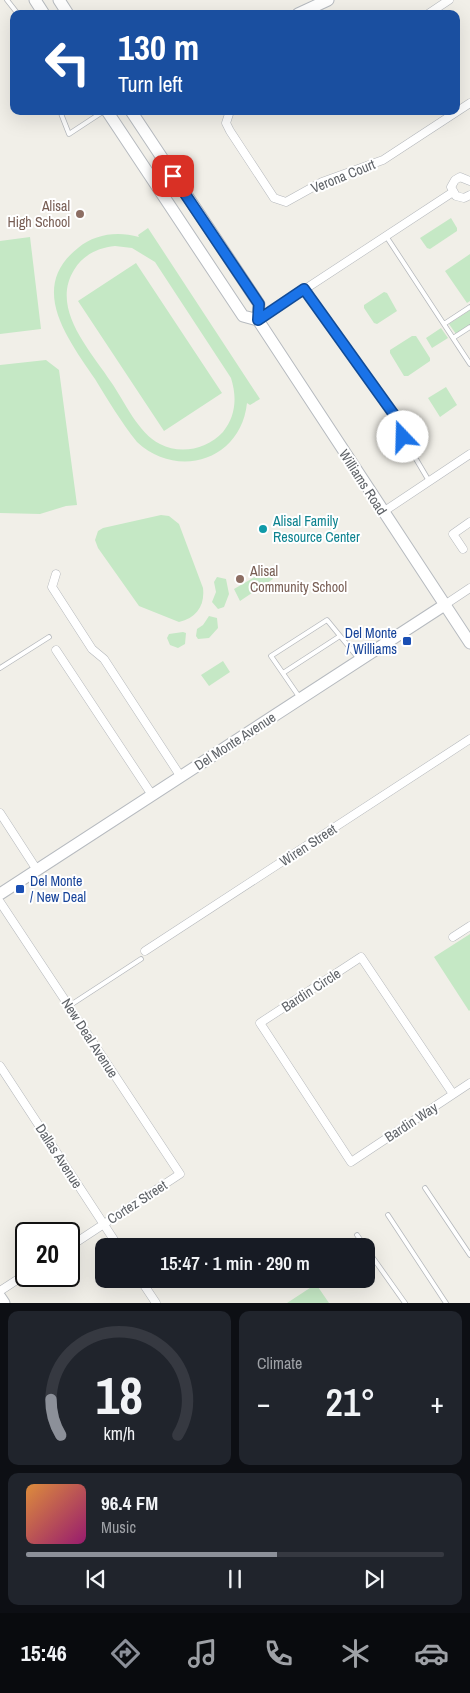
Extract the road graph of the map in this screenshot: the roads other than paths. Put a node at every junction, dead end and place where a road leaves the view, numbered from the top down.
1 (6, 0) edge
2 (328, 0) edge
3 (449, 0) edge
4 (15, 10) edge
5 (307, 10) edge
6 (434, 10) edge
7 (62, 115) edge
8 (100, 115) edge
9 (109, 115) edge
10 (134, 115) edge
11 (229, 115) edge
12 (452, 115) edge
13 (470, 181) edge
14 (452, 192) junction
15 (469, 198) edge
16 (386, 236) junction
17 (304, 289) junction
18 (470, 306) edge
19 (258, 320) junction
20 (444, 324) junction
21 (470, 327) edge
22 (453, 338) junction
23 (470, 364) edge
24 (470, 454) edge
25 (429, 482) junction
26 (383, 512) junction
27 (470, 522) edge
28 (463, 549) dead end
29 (56, 574) dead end
30 (470, 588) edge
31 (443, 606) junction
32 (340, 636) junction
33 (49, 637) dead end
34 (470, 643) edge
35 (56, 650) dead end
36 (360, 661) junction
37 (0, 668) edge
38 (283, 673) junction
39 (300, 698) junction
40 (470, 739) edge
41 (181, 777) junction
42 (152, 795) junction
43 (0, 813) edge
44 (37, 870) junction
45 (0, 894) edge
46 (0, 902) edge
47 (470, 926) edge
48 (453, 937) dead end
49 (143, 955) joint
50 (69, 1006) junction
51 (0, 1066) edge
52 (470, 1083) edge
53 (453, 1094) junction
54 (351, 1162) joint
55 (180, 1174) joint
56 (425, 1188) dead end
57 (388, 1215) dead end
58 (104, 1224) junction
59 (357, 1235) dead end
60 (113, 1238) edge
61 (359, 1238) edge
62 (80, 1240) edge
63 (470, 1255) edge
64 (375, 1260) edge
65 (15, 1281) edge
66 (146, 1288) edge
67 (0, 1291) edge
68 (0, 1297) edge
69 (4, 1303) edge
70 (156, 1303) edge
71 (405, 1303) edge
72 (446, 1303) edge

1 - 4 lane
2 - 5 main road
3 - 6 street
7 - 8 lane
9 - 19 main road, Williams Road
10 - 19 main road, Williams Road
11 - 12 street, Verona Court
13 - 14 street
14 - 15 street
14 - 16 street
16 - 17 street
16 - 20 lane
17 - 19 street
17 - 25 lane
18 - 20 lane
19 - 26 main road, Williams Road
20 - 22 lane
21 - 22 lane
22 - 23 lane
24 - 25 street
25 - 26 street
26 - 31 main road, Williams Road
27 - 28 street
29 - 41 street
30 - 31 street, Del Monte Avenue
31 - 34 main road, Williams Road
31 - 36 main road, Del Monte Avenue
32 - 36 lane
32 - 38 lane
32 - 38 lane
33 - 37 lane
35 - 42 street
36 - 39 main road, Del Monte Avenue
38 - 39 lane
39 - 41 main road, Del Monte Avenue
40 - 49 street, Wiren Street
41 - 42 main road, Del Monte Avenue
42 - 44 main road, Del Monte Avenue
43 - 44 street
44 - 45 main road, Del Monte Avenue
46 - 50 street, New Deal Avenue
47 - 48 street
49 - 50 lane
50 - 55 street, New Deal Avenue
51 - 58 street, Dallas Avenue
52 - 53 street, Bardin Way
53 - 54 street, Bardin Way
53 - 54 street, Bardin Circle
55 - 58 street, Cortez Street
56 - 63 lane
57 - 72 lane
58 - 60 street, Dallas Avenue
58 - 62 street, Cortez Street
59 - 61 lane
64 - 71 lane
65 - 67 street
66 - 70 street
68 - 69 main road

